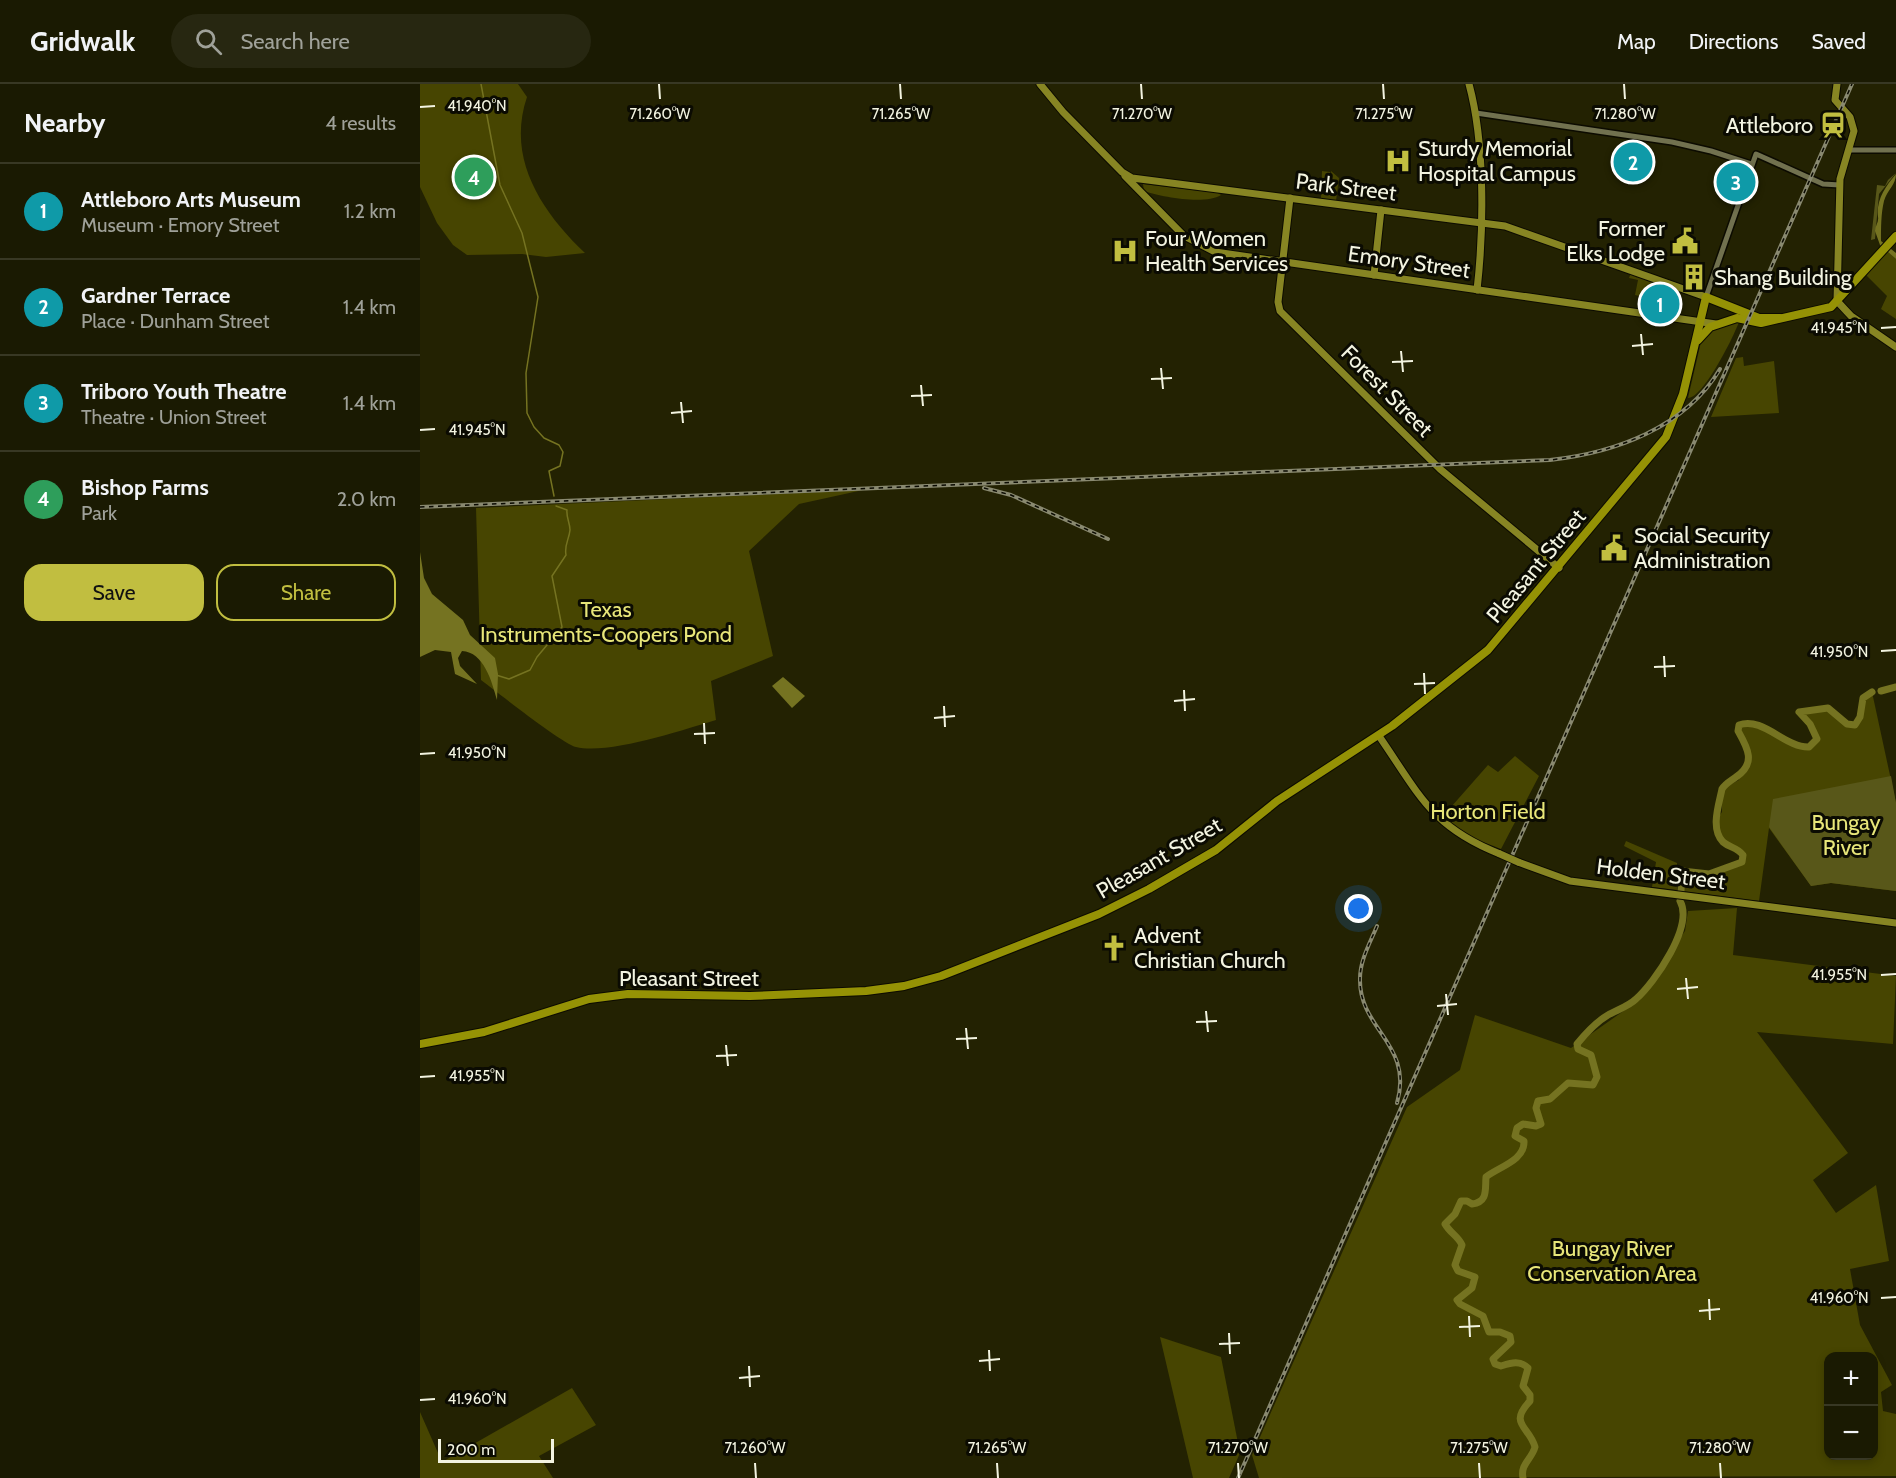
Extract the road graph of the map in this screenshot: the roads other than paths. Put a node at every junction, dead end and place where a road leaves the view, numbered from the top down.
1 (1040, 84) edge
2 (1469, 84) edge
3 (1836, 84) edge
4 (1476, 113) junction
5 (1849, 150) junction
6 (1896, 150) edge
7 (1751, 164) junction
8 (1122, 172) junction
9 (1143, 180) junction
10 (1840, 185) junction
11 (1139, 191) junction
12 (1290, 198) junction
13 (1381, 210) junction
14 (1481, 223) junction
15 (1896, 236) edge
16 (1282, 262) junction
17 (1374, 275) junction
18 (1477, 290) junction
19 (1706, 297) junction
20 (1836, 301) junction
21 (1726, 305) junction
22 (1780, 318) junction
23 (1724, 322) junction
24 (1700, 323) junction
25 (1696, 343) junction
26 (1896, 347) edge
27 (1559, 568) junction
28 (1378, 736) junction
29 (1896, 923) edge
30 (420, 1044) edge

1 - 8 main road, Park Street
2 - 4 main road
3 - 5 main road
4 - 7 street
4 - 14 main road
5 - 6 street
5 - 10 main road
7 - 10 street
7 - 19 street
8 - 9 main road, Park Street
8 - 11 main road, Emory Street
9 - 11 main road
9 - 12 main road, Park Street
10 - 20 main road
11 - 16 main road, Emory Street
12 - 13 main road, Park Street
12 - 16 main road, Forest Street
13 - 14 main road, Park Street
13 - 17 main road
14 - 18 main road
14 - 19 main road, Park Street
15 - 20 highway
16 - 17 main road, Emory Street
16 - 27 main road, Forest Street
17 - 18 main road, Emory Street
18 - 24 main road, Emory Street
19 - 21 highway, Park Street
19 - 24 highway, Pleasant Street
20 - 22 highway, Park Street
20 - 26 main road
21 - 22 highway, Park Street
21 - 23 highway
22 - 23 highway, Park Street
23 - 24 main road, Emory Street
23 - 25 highway
24 - 25 highway, Pleasant Street
25 - 27 highway, Pleasant Street
27 - 28 highway, Pleasant Street
28 - 29 main road, Holden Street, bridge
28 - 30 highway, Pleasant Street

